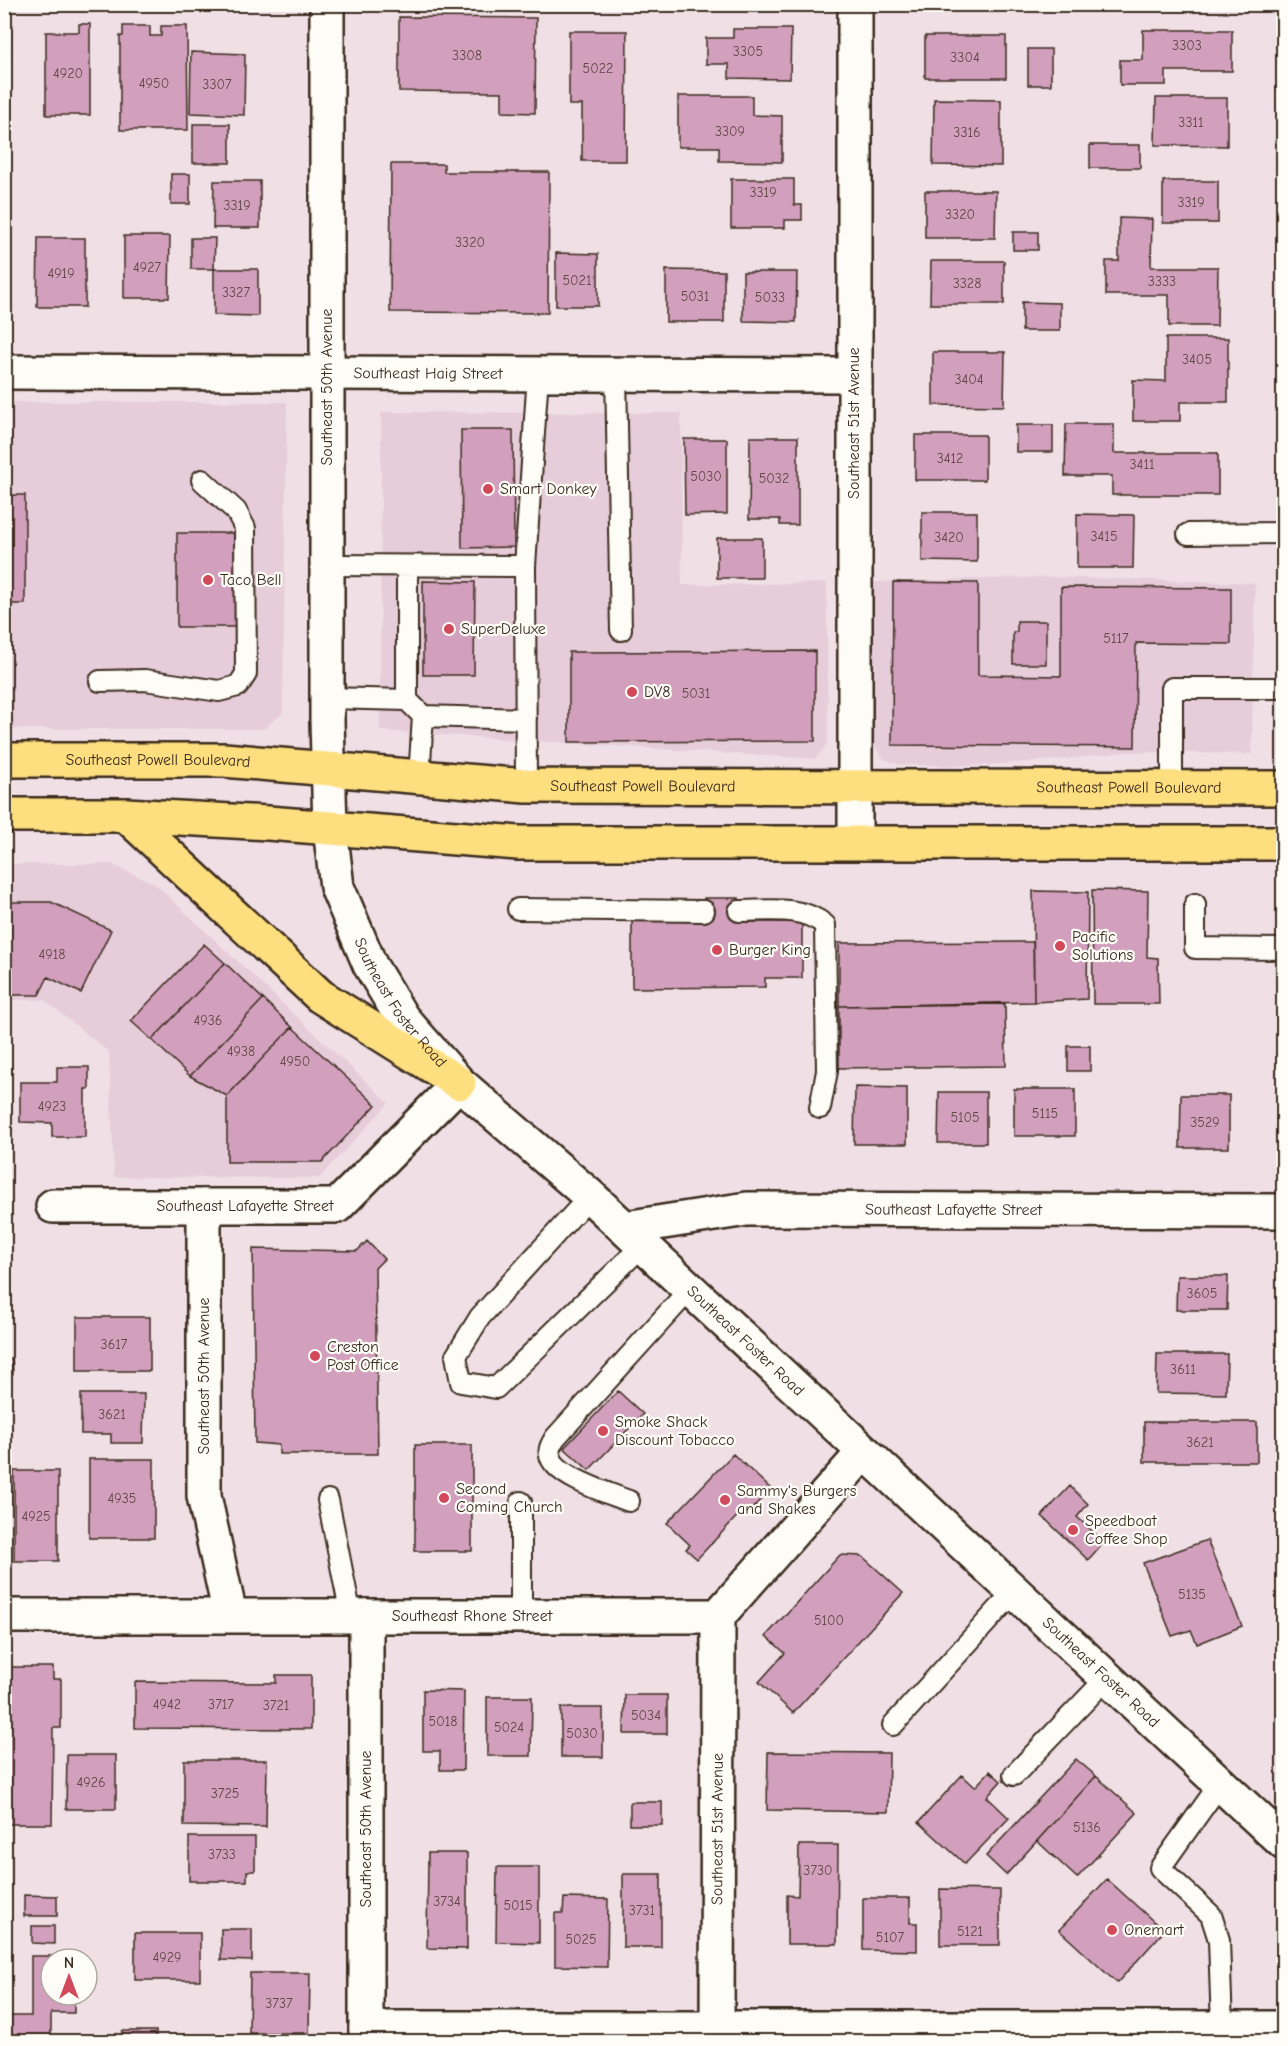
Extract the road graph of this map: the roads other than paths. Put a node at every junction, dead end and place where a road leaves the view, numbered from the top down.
1 (327, 4) edge
2 (855, 4) edge
3 (4, 372) edge
4 (327, 373) junction
5 (538, 374) junction
6 (616, 374) junction
7 (853, 375) junction
8 (202, 480) dead end
9 (1284, 533) edge
10 (1188, 534) dead end
11 (327, 565) junction
12 (406, 566) junction
13 (525, 566) junction
14 (621, 630) dead end
15 (100, 681) dead end
16 (1284, 688) edge
17 (327, 698) junction
18 (406, 700) junction
19 (423, 716) junction
20 (526, 719) junction
21 (4, 760) edge
22 (328, 769) junction
23 (419, 778) junction
24 (526, 786) junction
25 (855, 787) junction
26 (1172, 787) junction
27 (1284, 788) edge
28 (4, 815) edge
29 (126, 815) junction
30 (330, 828) junction
31 (855, 842) junction
32 (1284, 843) edge
33 (1195, 904) dead end
34 (518, 909) dead end
35 (704, 912) dead end
36 (739, 912) dead end
37 (1284, 949) edge
38 (459, 1083) junction
39 (820, 1108) dead end
40 (590, 1196) junction
41 (53, 1206) dead end
42 (204, 1206) junction
43 (1284, 1211) edge
44 (634, 1236) junction
45 (690, 1289) junction
46 (864, 1452) junction
47 (328, 1500) dead end
48 (629, 1501) dead end
49 (521, 1502) dead end
50 (1014, 1592) junction
51 (230, 1615) junction
52 (4, 1616) edge
53 (359, 1616) junction
54 (521, 1616) junction
55 (718, 1616) junction
56 (1106, 1679) junction
57 (893, 1725) dead end
58 (1014, 1775) dead end
59 (1219, 1785) junction
60 (1284, 1843) edge
61 (1222, 2028) junction
62 (1284, 2028) edge
63 (366, 2035) edge
64 (717, 2035) edge

1 - 4 street, Southeast 50th Avenue
2 - 7 street, Southeast 51st Avenue
3 - 4 street, Southeast Haig Street
4 - 5 street, Southeast Haig Street
4 - 11 street, Southeast 50th Avenue
5 - 6 street, Southeast Haig Street
5 - 13 lane
6 - 7 street, Southeast Haig Street
6 - 14 lane
7 - 25 street, Southeast 51st Avenue
8 - 15 lane
9 - 10 lane
11 - 12 lane
11 - 17 street, Southeast 50th Avenue
12 - 13 lane
12 - 18 lane
13 - 20 lane
16 - 26 lane
17 - 18 lane
17 - 22 street, Southeast 50th Avenue
18 - 19 lane
19 - 20 lane
19 - 23 lane
20 - 24 lane
21 - 22 main road, Southeast Powell Boulevard
22 - 23 main road, Southeast Powell Boulevard
22 - 30 street, Southeast Foster Road
23 - 24 main road, Southeast Powell Boulevard
24 - 25 main road, Southeast Powell Boulevard
25 - 26 main road, Southeast Powell Boulevard
25 - 31 street, Southeast 51st Avenue
26 - 27 main road, Southeast Powell Boulevard
28 - 29 main road
29 - 30 main road
29 - 38 main road
30 - 31 main road
30 - 38 street, Southeast Foster Road
31 - 32 main road
33 - 37 lane
34 - 35 lane
36 - 39 lane
38 - 40 street, Southeast Foster Road
38 - 42 street, Southeast Lafayette Street
40 - 44 street, Southeast Foster Road
40 - 44 lane
41 - 42 street, Southeast Lafayette Street
42 - 51 street, Southeast 50th Avenue
43 - 44 street, Southeast Lafayette Street
44 - 45 street, Southeast Foster Road
45 - 46 street, Southeast Foster Road
45 - 48 lane
46 - 50 street, Southeast Foster Road
46 - 55 street
47 - 53 lane
49 - 54 lane
50 - 56 street, Southeast Foster Road
50 - 57 lane
51 - 52 street, Southeast Rhone Street
51 - 53 street, Southeast Rhone Street
53 - 54 street, Southeast Rhone Street
53 - 63 street, Southeast 50th Avenue
54 - 55 street, Southeast Rhone Street
55 - 64 street, Southeast 51st Avenue
56 - 58 lane
56 - 59 street, Southeast Foster Road
59 - 60 street, Southeast Foster Road
59 - 61 lane
61 - 62 street
61 - 64 street
63 - 64 street

